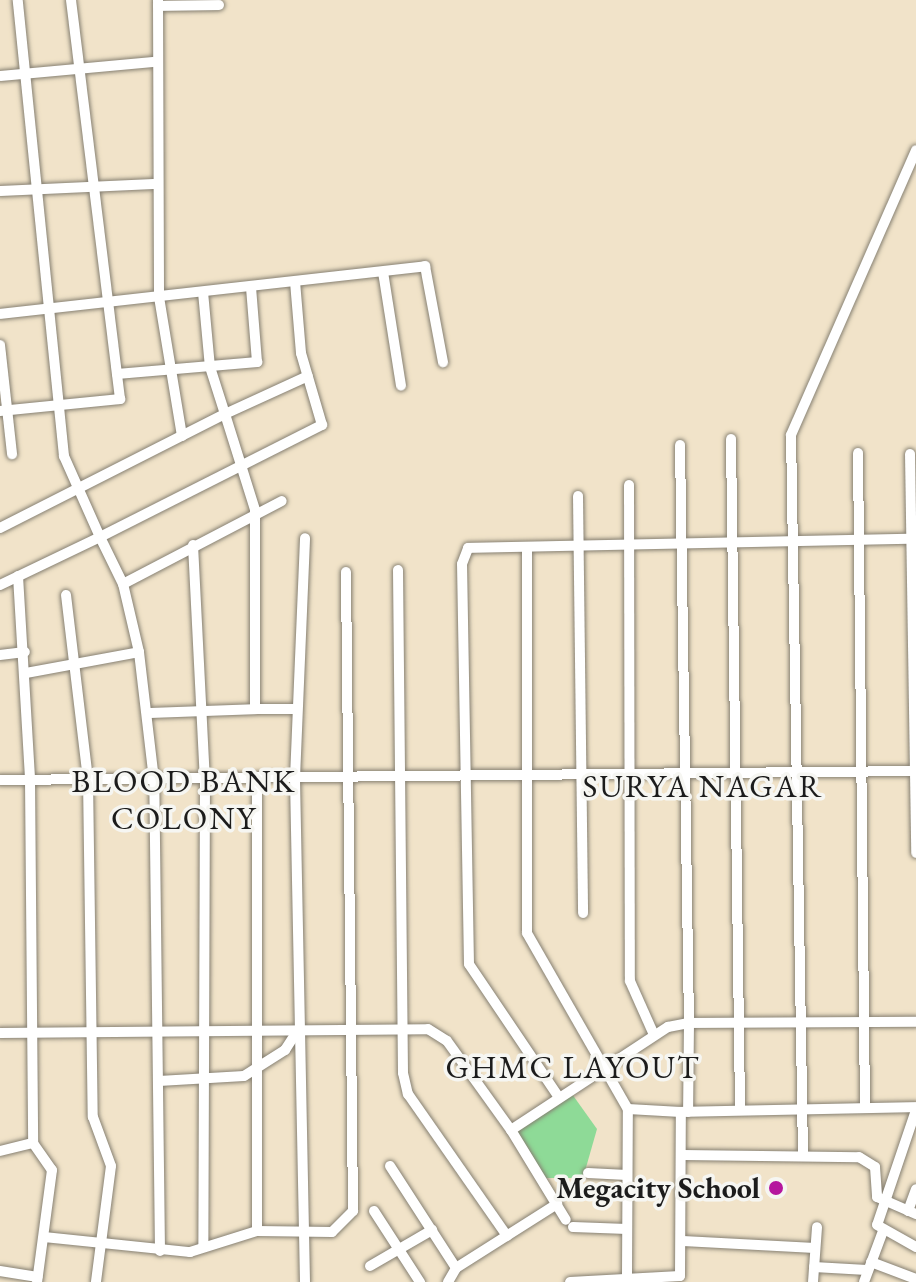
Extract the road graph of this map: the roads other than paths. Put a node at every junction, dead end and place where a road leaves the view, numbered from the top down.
1 (18, 0) edge
2 (71, 0) edge
3 (158, 3) edge
4 (219, 5) dead end
5 (153, 62) junction
6 (79, 67) junction
7 (25, 73) junction
8 (0, 76) edge
9 (916, 150) edge
10 (90, 184) junction
11 (154, 184) junction
12 (36, 188) junction
13 (0, 191) edge
14 (383, 272) junction
15 (295, 282) junction
16 (251, 287) junction
17 (203, 292) junction
18 (159, 297) junction
19 (108, 301) junction
20 (45, 307) junction
21 (0, 314) edge
22 (0, 345) edge
23 (443, 362) dead end
24 (210, 367) junction
25 (166, 371) junction
26 (117, 374) junction
27 (308, 376) junction
28 (401, 386) dead end
29 (59, 405) junction
30 (4, 411) edge
31 (225, 414) junction
32 (182, 436) junction
33 (731, 439) dead end
34 (680, 445) dead end
35 (858, 453) dead end
36 (12, 454) dead end
37 (910, 454) dead end
38 (244, 465) junction
39 (629, 485) dead end
40 (78, 490) junction
41 (578, 496) dead end
42 (282, 501) dead end
43 (255, 510) junction
44 (0, 528) edge
45 (100, 537) junction
46 (305, 538) dead end
47 (914, 539) edge
48 (858, 540) junction
49 (798, 542) junction
50 (733, 543) junction
51 (682, 544) junction
52 (193, 545) junction
53 (628, 545) junction
54 (579, 546) junction
55 (527, 547) junction
56 (398, 570) dead end
57 (346, 572) dead end
58 (18, 576) junction
59 (123, 584) junction
60 (0, 585) edge
61 (66, 595) dead end
62 (25, 652) junction
63 (139, 652) junction
64 (0, 655) edge
65 (75, 663) junction
66 (26, 673) junction
67 (255, 709) junction
68 (297, 709) junction
69 (199, 712) junction
70 (148, 713) junction
71 (863, 768) junction
72 (736, 769) junction
73 (802, 769) junction
74 (686, 770) junction
75 (581, 771) junction
76 (915, 771) edge
77 (528, 772) junction
78 (633, 772) junction
79 (470, 773) junction
80 (349, 774) junction
81 (401, 774) junction
82 (257, 777) junction
83 (205, 778) junction
84 (295, 778) junction
85 (88, 779) junction
86 (0, 780) edge
87 (30, 780) junction
88 (154, 780) junction
89 (916, 853) edge
90 (583, 913) dead end
91 (916, 1022) edge
92 (689, 1023) junction
93 (740, 1023) junction
94 (804, 1023) junction
95 (867, 1023) junction
96 (404, 1028) junction
97 (352, 1029) junction
98 (257, 1030) junction
99 (302, 1030) junction
100 (160, 1031) junction
101 (206, 1031) junction
102 (96, 1032) junction
103 (0, 1033) edge
104 (32, 1033) junction
105 (654, 1035) junction
106 (258, 1069) junction
107 (605, 1069) junction
108 (159, 1081) junction
109 (205, 1081) junction
110 (558, 1096) junction
111 (865, 1107) junction
112 (804, 1108) junction
113 (916, 1108) edge
114 (628, 1109) junction
115 (740, 1110) junction
116 (685, 1112) junction
117 (914, 1126) edge
118 (511, 1130) junction
119 (33, 1143) junction
120 (0, 1151) edge
121 (683, 1155) junction
122 (803, 1156) junction
123 (390, 1166) dead end
124 (588, 1173) dead end
125 (627, 1175) junction
126 (916, 1189) edge
127 (884, 1202) junction
128 (557, 1204) junction
129 (374, 1211) dead end
130 (912, 1213) edge
131 (817, 1227) dead end
132 (627, 1229) junction
133 (432, 1230) junction
134 (257, 1231) junction
135 (883, 1231) junction
136 (305, 1232) junction
137 (507, 1236) junction
138 (44, 1237) junction
139 (683, 1241) junction
140 (101, 1244) junction
141 (203, 1247) junction
142 (916, 1247) edge
143 (815, 1248) junction
144 (399, 1249) junction
145 (160, 1251) junction
146 (370, 1266) dead end
147 (869, 1266) junction
148 (814, 1267) junction
149 (456, 1268) junction
150 (0, 1271) edge
151 (627, 1275) junction
152 (898, 1277) edge
153 (37, 1279) edge
154 (680, 1279) edge
155 (916, 1279) edge
156 (96, 1282) edge
157 (305, 1282) edge
158 (420, 1282) edge
159 (448, 1282) edge
160 (570, 1282) edge
161 (813, 1282) edge
162 (864, 1282) edge

1 - 7 street
2 - 6 street
3 - 4 street
3 - 5 street
5 - 6 street
5 - 11 street
6 - 7 street
6 - 10 street
7 - 8 street
7 - 12 street
9 - 49 street
10 - 11 street
10 - 12 street
10 - 19 street
11 - 18 street
12 - 13 street
12 - 20 street
14 - 15 street
14 - 23 street
14 - 28 street
15 - 16 street
15 - 27 street
16 - 17 street
16 - 24 street
17 - 18 street
17 - 24 street
18 - 19 street
18 - 25 street
19 - 20 street
19 - 26 street
20 - 21 street
20 - 29 street
22 - 30 street
24 - 25 street
24 - 31 street
25 - 26 street
25 - 32 street
26 - 29 street
27 - 31 street
27 - 38 street
29 - 30 street
29 - 40 street
30 - 36 street
31 - 32 street
31 - 38 street
32 - 40 street
33 - 50 street
34 - 51 street
35 - 48 street
37 - 47 street
38 - 43 street
38 - 45 street
39 - 53 street
40 - 44 street
40 - 45 street
41 - 54 street
42 - 43 street
43 - 52 street
43 - 67 street
45 - 58 street
45 - 59 street
46 - 68 street
47 - 48 street
47 - 76 street
48 - 49 street
48 - 71 street
49 - 50 street
49 - 73 street
50 - 51 street
50 - 72 street
51 - 53 street
51 - 74 street
52 - 59 street
52 - 69 street
53 - 54 street
53 - 78 street
54 - 55 street
54 - 75 street
55 - 77 street
55 - 79 street
56 - 81 street
57 - 80 street
58 - 60 street
58 - 62 street
59 - 63 street
61 - 65 street
62 - 64 street
62 - 66 street
63 - 65 street
63 - 70 street
65 - 66 street
65 - 85 street
66 - 87 street
67 - 68 street
67 - 69 street
68 - 84 street
69 - 70 street
69 - 83 street
70 - 88 street
71 - 73 street
71 - 76 street
71 - 95 street
72 - 73 street
72 - 74 street
72 - 93 street
73 - 94 street
74 - 78 street
74 - 92 street
75 - 77 street
75 - 78 street
75 - 90 street
76 - 89 street
77 - 79 street
77 - 107 street
78 - 105 street
79 - 81 street
79 - 110 street
80 - 81 street
80 - 84 street
80 - 97 street
81 - 96 street
82 - 83 street
82 - 84 street
82 - 98 street
83 - 88 street
83 - 101 street
84 - 99 street
85 - 87 street
85 - 88 street
85 - 102 street
86 - 87 street
87 - 104 street
88 - 100 street
91 - 95 street
92 - 93 street
92 - 105 street
92 - 116 street
93 - 94 street
93 - 115 street
94 - 95 street
94 - 112 street
95 - 111 street
96 - 97 street
96 - 118 street
96 - 137 street
97 - 99 street
97 - 136 street
98 - 99 street
98 - 101 street
98 - 106 street
99 - 106 street
99 - 136 street
100 - 101 street
100 - 102 street
100 - 108 street
101 - 109 street
102 - 104 street
102 - 140 street
103 - 104 street
104 - 119 street
105 - 107 street
106 - 109 street
106 - 134 street
107 - 110 street
107 - 114 street
108 - 109 street
108 - 145 street
109 - 141 street
110 - 118 street
111 - 112 street
111 - 113 street
112 - 115 street
112 - 122 street
113 - 117 street
114 - 116 street
114 - 125 street
115 - 116 street
116 - 121 street
117 - 127 street
118 - 128 street
119 - 120 street
119 - 138 street
121 - 122 street
121 - 139 street
122 - 127 street
123 - 133 street
124 - 125 street
125 - 132 street
126 - 130 street
127 - 130 street
127 - 135 street
128 - 132 street
128 - 137 street
129 - 144 street
131 - 143 street
132 - 151 street
133 - 144 street
133 - 149 street
134 - 136 street
134 - 141 street
135 - 142 street
135 - 147 street
136 - 157 street
137 - 149 street
138 - 140 street
138 - 153 street
139 - 143 street
139 - 154 street
140 - 145 street
140 - 156 street
141 - 145 street
143 - 148 street
144 - 146 street
144 - 158 street
147 - 148 street
147 - 152 street
147 - 162 street
148 - 161 street
149 - 159 street
150 - 153 street
151 - 154 street
151 - 160 street
152 - 155 street

